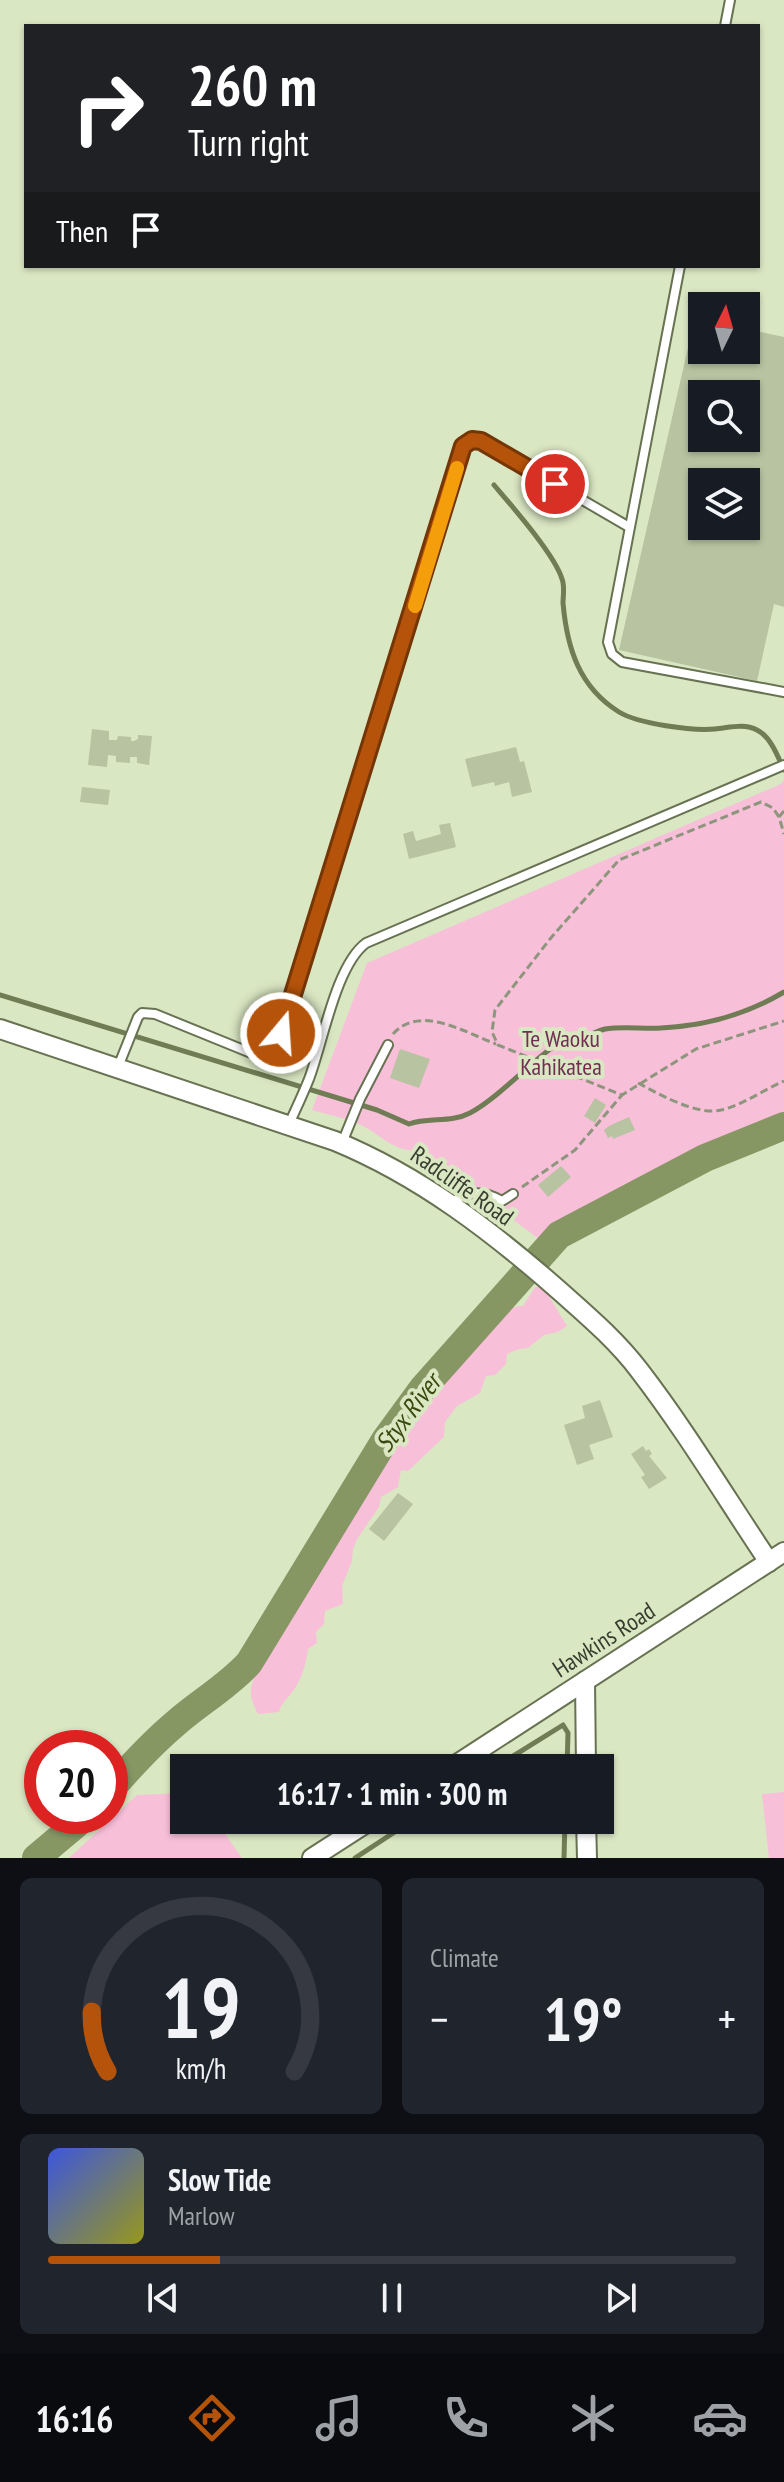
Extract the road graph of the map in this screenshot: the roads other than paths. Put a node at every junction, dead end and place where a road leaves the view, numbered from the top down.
1 (730, 0) edge
2 (725, 24) edge
3 (680, 268) edge
4 (629, 527) junction
5 (784, 692) edge
6 (784, 765) edge
7 (0, 1029) edge
8 (388, 1045) road end
9 (118, 1068) junction
10 (289, 1125) junction
11 (342, 1144) junction
12 (513, 1194) road end
13 (448, 1203) junction
14 (776, 1557) edge
15 (585, 1681) junction
16 (473, 1754) edge
17 (586, 1754) edge
18 (349, 1834) edge
19 (586, 1834) edge
20 (312, 1858) edge
21 (587, 1858) edge

1 - 2 lane
3 - 4 lane
4 - 5 lane
4 - 9 lane
6 - 10 lane
7 - 9 street, Radcliffe Road
8 - 11 lane
9 - 10 street, Radcliffe Road
10 - 11 street, Radcliffe Road
11 - 13 street, Radcliffe Road
12 - 13 lane
13 - 14 street, Radcliffe Road
14 - 15 street, Hawkins Road
15 - 16 street, Hawkins Road
15 - 17 street
18 - 20 street
19 - 21 street

